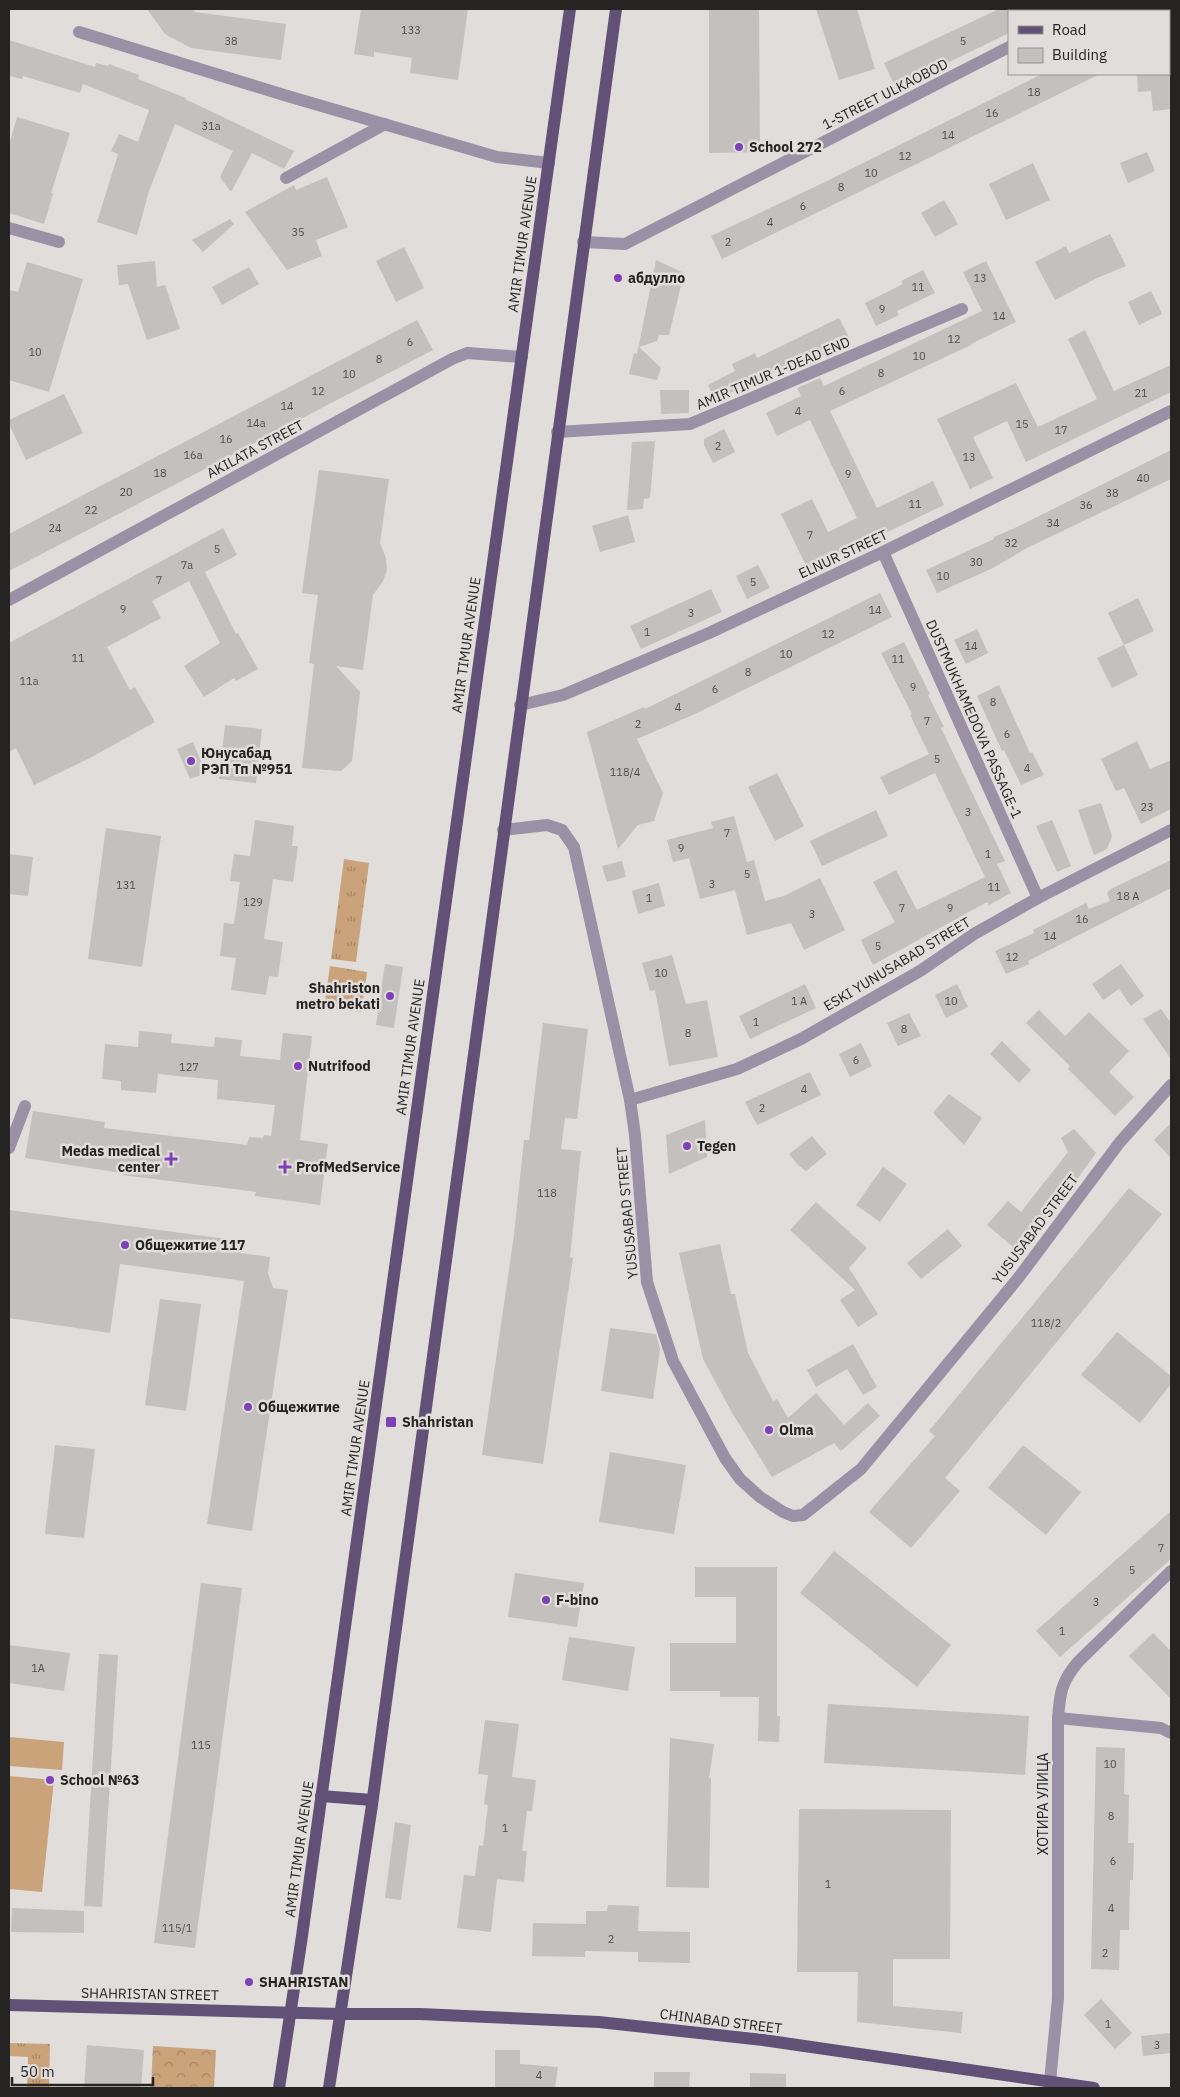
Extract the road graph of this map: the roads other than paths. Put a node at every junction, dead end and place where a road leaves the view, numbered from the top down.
1 (570, 9) edge
2 (616, 9) edge
3 (79, 32) dead end
4 (1008, 48) edge
5 (386, 124) junction
6 (549, 162) junction
7 (286, 178) dead end
8 (9, 228) edge
9 (59, 242) dead end
10 (583, 242) junction
11 (962, 310) dead end
12 (522, 357) junction
13 (1171, 411) edge
14 (557, 432) junction
15 (883, 552) junction
16 (9, 600) edge
17 (520, 704) junction
18 (503, 830) junction
19 (1171, 830) edge
20 (1038, 898) junction
21 (1171, 1085) edge
22 (630, 1100) junction
23 (25, 1106) dead end
24 (9, 1148) edge
25 (1171, 1571) edge
26 (1058, 1718) junction
27 (1171, 1733) edge
28 (322, 1796) junction
29 (372, 1800) junction
30 (9, 2006) edge
31 (290, 2012) junction
32 (341, 2014) junction
33 (1050, 2082) junction
34 (278, 2088) edge
35 (329, 2088) edge
36 (1094, 2088) edge

1 - 6 main road, AMIR TIMUR AVENUE
2 - 10 main road
3 - 5 street
4 - 10 street, 1-STREET ULKAOBOD
5 - 6 street
5 - 7 street
6 - 12 main road, AMIR TIMUR AVENUE
8 - 9 street
10 - 14 main road
11 - 14 street, AMIR TIMUR 1-DEAD END
12 - 16 street, АKILATA STREET
12 - 28 main road, AMIR TIMUR AVENUE
13 - 15 street, ELNUR STREET
14 - 17 main road
15 - 17 street, ELNUR STREET
15 - 20 street, DUSTMUKHAMEDOVA PASSAGE-1
17 - 18 main road
18 - 22 street, YUSUSABAD STREET
18 - 29 main road
19 - 20 street, ESKI YUNUSABAD STREET
20 - 22 street, ESKI YUNUSABAD STREET
21 - 22 street, YUSUSABAD STREET
23 - 24 street
25 - 26 street, ХОТИРА УЛИЦА
26 - 27 street
26 - 33 street, ХОТИРА УЛИЦА
28 - 29 main road
28 - 31 main road, AMIR TIMUR AVENUE
29 - 32 main road
30 - 31 main road, SHAHRISTAN STREET
31 - 32 main road, SHAHRISTAN STREET
31 - 34 main road, AMIR TIMUR AVENUE
32 - 33 main road, CHINABAD STREET
32 - 35 main road
33 - 36 main road, CHINABAD STREET

